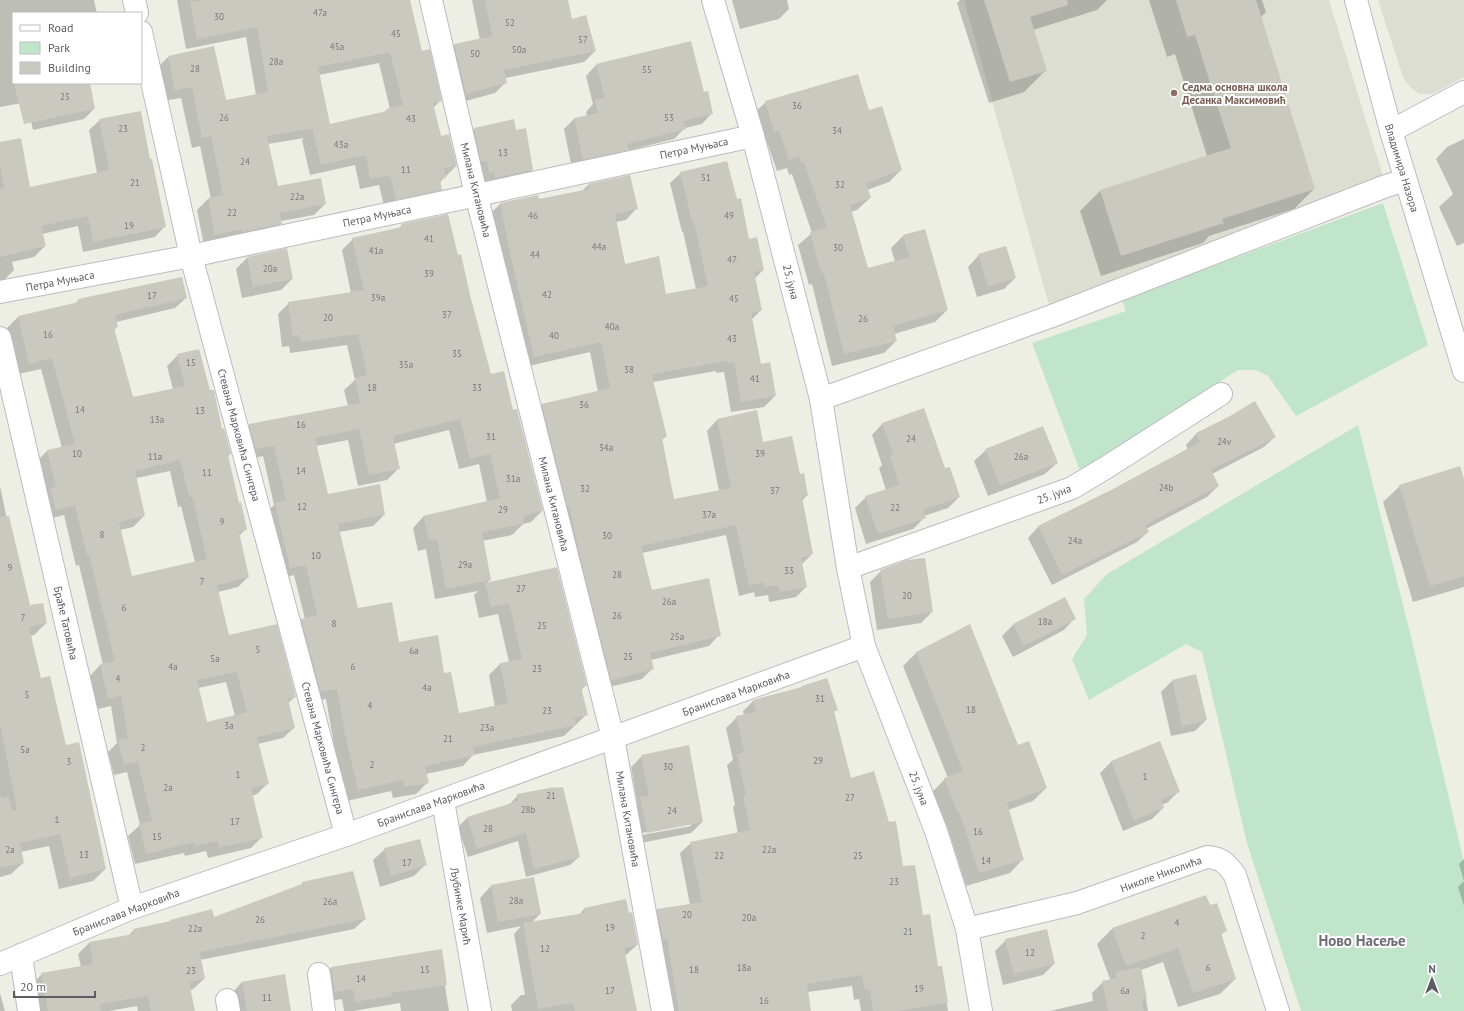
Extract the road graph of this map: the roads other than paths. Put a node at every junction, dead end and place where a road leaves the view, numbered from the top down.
1 (134, 0) edge
2 (431, 0) edge
3 (713, 0) edge
4 (1356, 0) edge
5 (137, 12) edge
6 (142, 36) edge
7 (1464, 92) edge
8 (1391, 131) junction
9 (753, 136) junction
10 (1406, 180) junction
11 (476, 194) junction
12 (191, 256) junction
13 (0, 292) edge
14 (1459, 333) edge
15 (0, 338) edge
16 (1464, 371) edge
17 (1221, 394) dead end
18 (821, 400) junction
19 (848, 568) junction
20 (864, 646) junction
21 (613, 738) junction
22 (443, 800) junction
23 (346, 835) junction
24 (132, 908) junction
25 (967, 929) junction
26 (21, 954) junction
27 (0, 964) edge
28 (319, 974) dead end
29 (29, 1011) edge
30 (324, 1011) edge
31 (480, 1011) edge
32 (663, 1011) edge
33 (981, 1011) edge
34 (1278, 1011) edge

1 - 5 street
2 - 11 street, Милана Китановића
3 - 9 street, 25. јуна
4 - 8 street, Владимира Назора
6 - 12 street, Стевана Марковића Сингера
7 - 8 street
8 - 10 street, Владимира Назора
9 - 11 street, Петра Муњаса
9 - 18 street, 25. јуна
10 - 14 street, Владимира Назора
10 - 18 street
11 - 12 street, Петра Муњаса
11 - 21 street, Милана Китановића
12 - 13 street, Петра Муњаса
12 - 23 street, Стевана Марковића Сингера
14 - 16 street, Владимира Назора
15 - 24 street, Браће Татовића
17 - 19 street, 25. јуна
18 - 19 street, 25. јуна
19 - 20 street, 25. јуна
20 - 21 street, Бранислава Марковића
20 - 25 street, 25. јуна
21 - 22 street, Бранислава Марковића
21 - 32 street, Милана Китановића
22 - 23 street, Бранислава Марковића
22 - 31 street, Љубинке Марић
23 - 24 street, Бранислава Марковића
24 - 26 street, Бранислава Марковића
25 - 33 street, 25. јуна
25 - 34 street, Николе Николића
26 - 27 street, Бранислава Марковића
26 - 29 street
28 - 30 street

